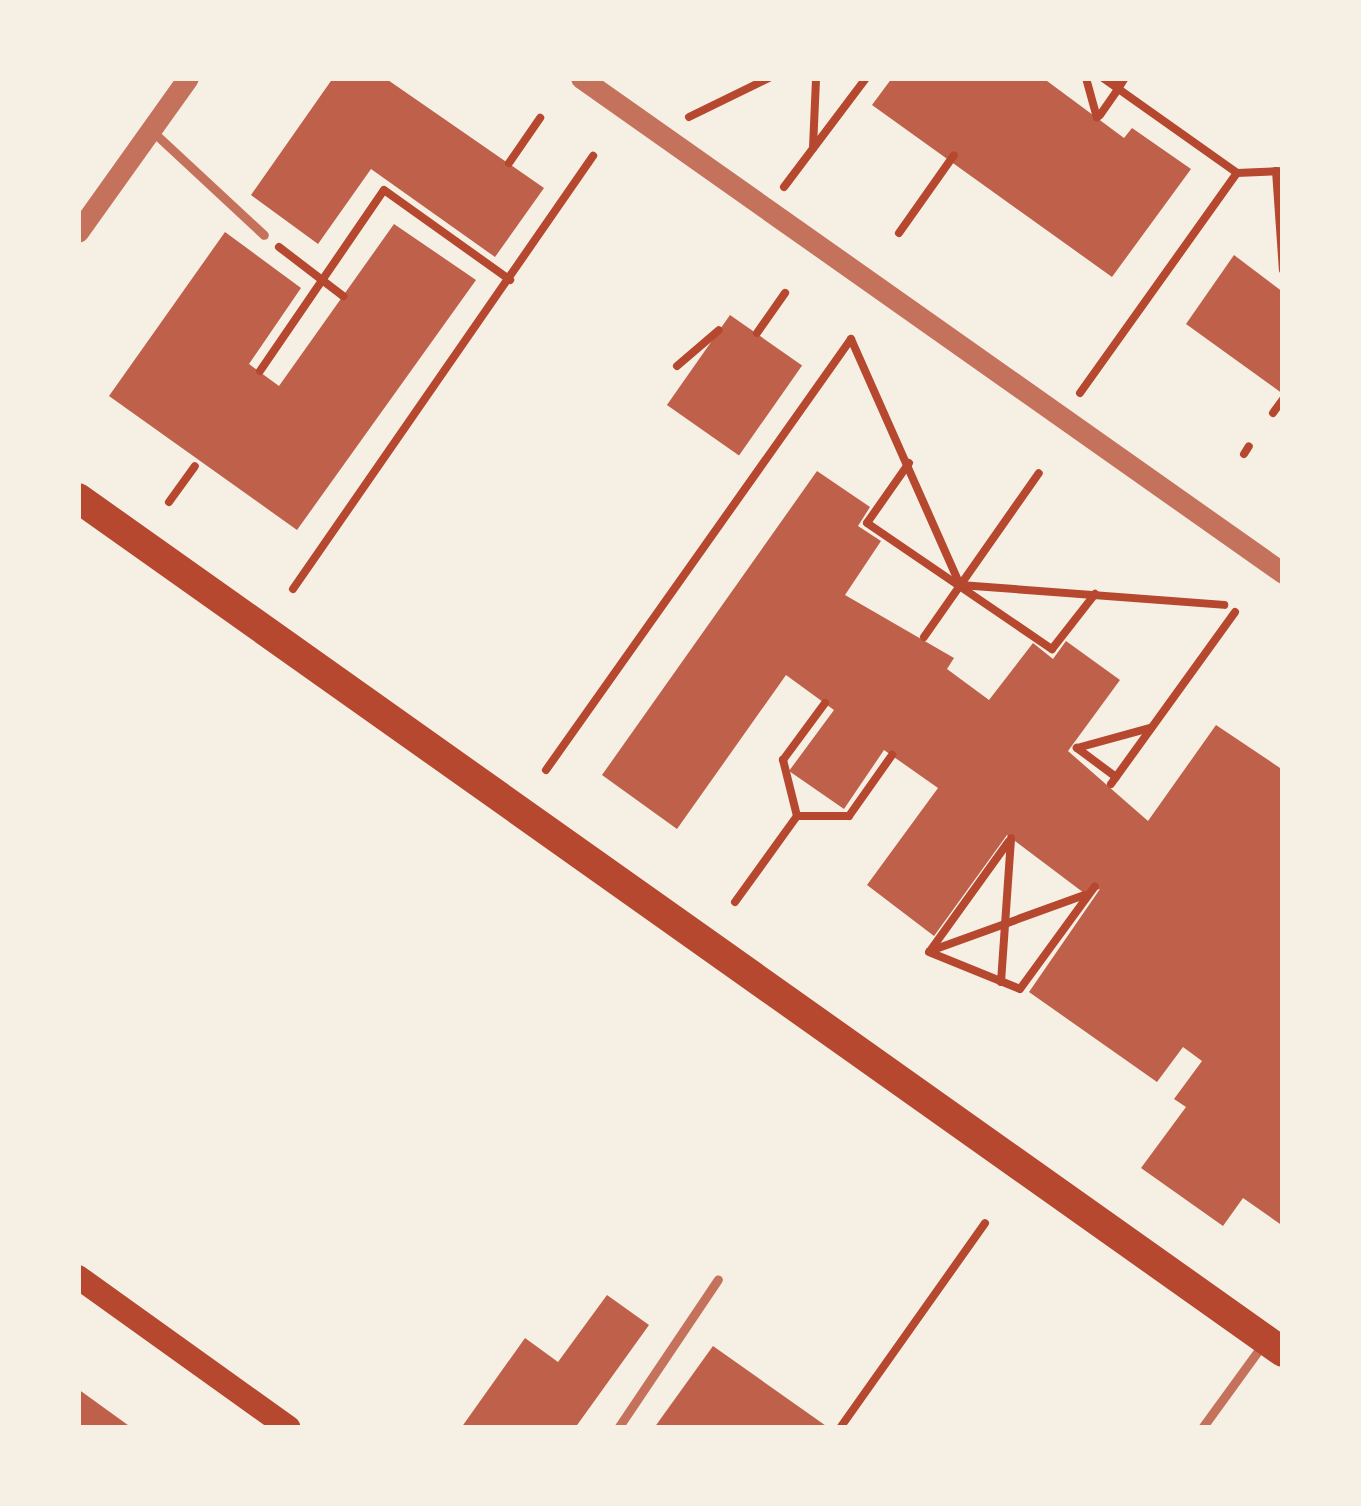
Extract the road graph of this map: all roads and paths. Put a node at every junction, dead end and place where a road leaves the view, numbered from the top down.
1 (188, 78) edge
2 (580, 78) edge
3 (769, 78) edge
4 (816, 78) edge
5 (866, 78) edge
6 (1085, 78) edge
7 (1102, 78) edge
8 (1125, 78) edge
9 (1116, 83) edge
10 (540, 118) dead end
11 (151, 130) junction
12 (656, 132) junction
13 (813, 151) junction
14 (954, 155) dead end
15 (593, 156) dead end
16 (509, 163) dead end
17 (1280, 171) edge
18 (1237, 173) junction
19 (765, 209) junction
20 (78, 232) edge
21 (899, 233) dead end
22 (264, 235) joint
23 (1283, 270) edge
24 (511, 280) junction
25 (323, 282) junction
26 (785, 293) dead end
27 (344, 296) dead end
28 (719, 330) dead end
29 (757, 333) dead end
30 (676, 366) dead end
31 (260, 371) dead end
32 (1283, 399) edge
33 (1273, 413) dead end
34 (1063, 418) junction
35 (909, 463) junction
36 (195, 466) dead end
37 (1039, 472) dead end
38 (78, 498) edge
39 (169, 502) dead end
40 (1283, 573) edge
41 (961, 585) junction
42 (293, 589) dead end
43 (1096, 593) junction
44 (1224, 605) dead end
45 (1235, 611) dead end
46 (924, 637) dead end
47 (825, 704) dead end
48 (1151, 728) junction
49 (892, 755) dead end
50 (546, 770) dead end
51 (797, 816) junction
52 (735, 902) dead end
53 (1005, 924) junction
54 (929, 952) junction
55 (1000, 982) junction
56 (985, 1223) dead end
57 (78, 1277) edge
58 (718, 1279) dead end
59 (1275, 1346) edge
60 (290, 1428) edge
61 (617, 1428) edge
62 (840, 1428) edge
63 (1202, 1428) edge

1 - 11 street
2 - 12 street
3 - 12 path
4 - 13 path
5 - 13 path
6 - 9 path
7 - 9 path
8 - 9 path
9 - 18 path
10 - 16 path
11 - 20 street
11 - 22 lane
12 - 19 street
13 - 19 path
14 - 21 path
15 - 24 path
17 - 18 path
17 - 23 path
18 - 34 path
19 - 34 street
22 - 25 path
24 - 25 path
24 - 42 path
25 - 27 path
25 - 31 path
26 - 29 path
28 - 30 path
32 - 33 path
34 - 40 street
35 - 41 path
35 - 41 path
35 - 50 path
36 - 39 path
37 - 41 path
38 - 59 main road
41 - 43 path
41 - 43 path
41 - 46 path
43 - 44 path
45 - 48 path
47 - 51 path
48 - 48 path
49 - 51 path
51 - 52 path
53 - 54 path
53 - 54 path
53 - 55 path
53 - 55 path
54 - 55 path
56 - 62 path
57 - 60 main road
58 - 61 lane
59 - 63 lane

